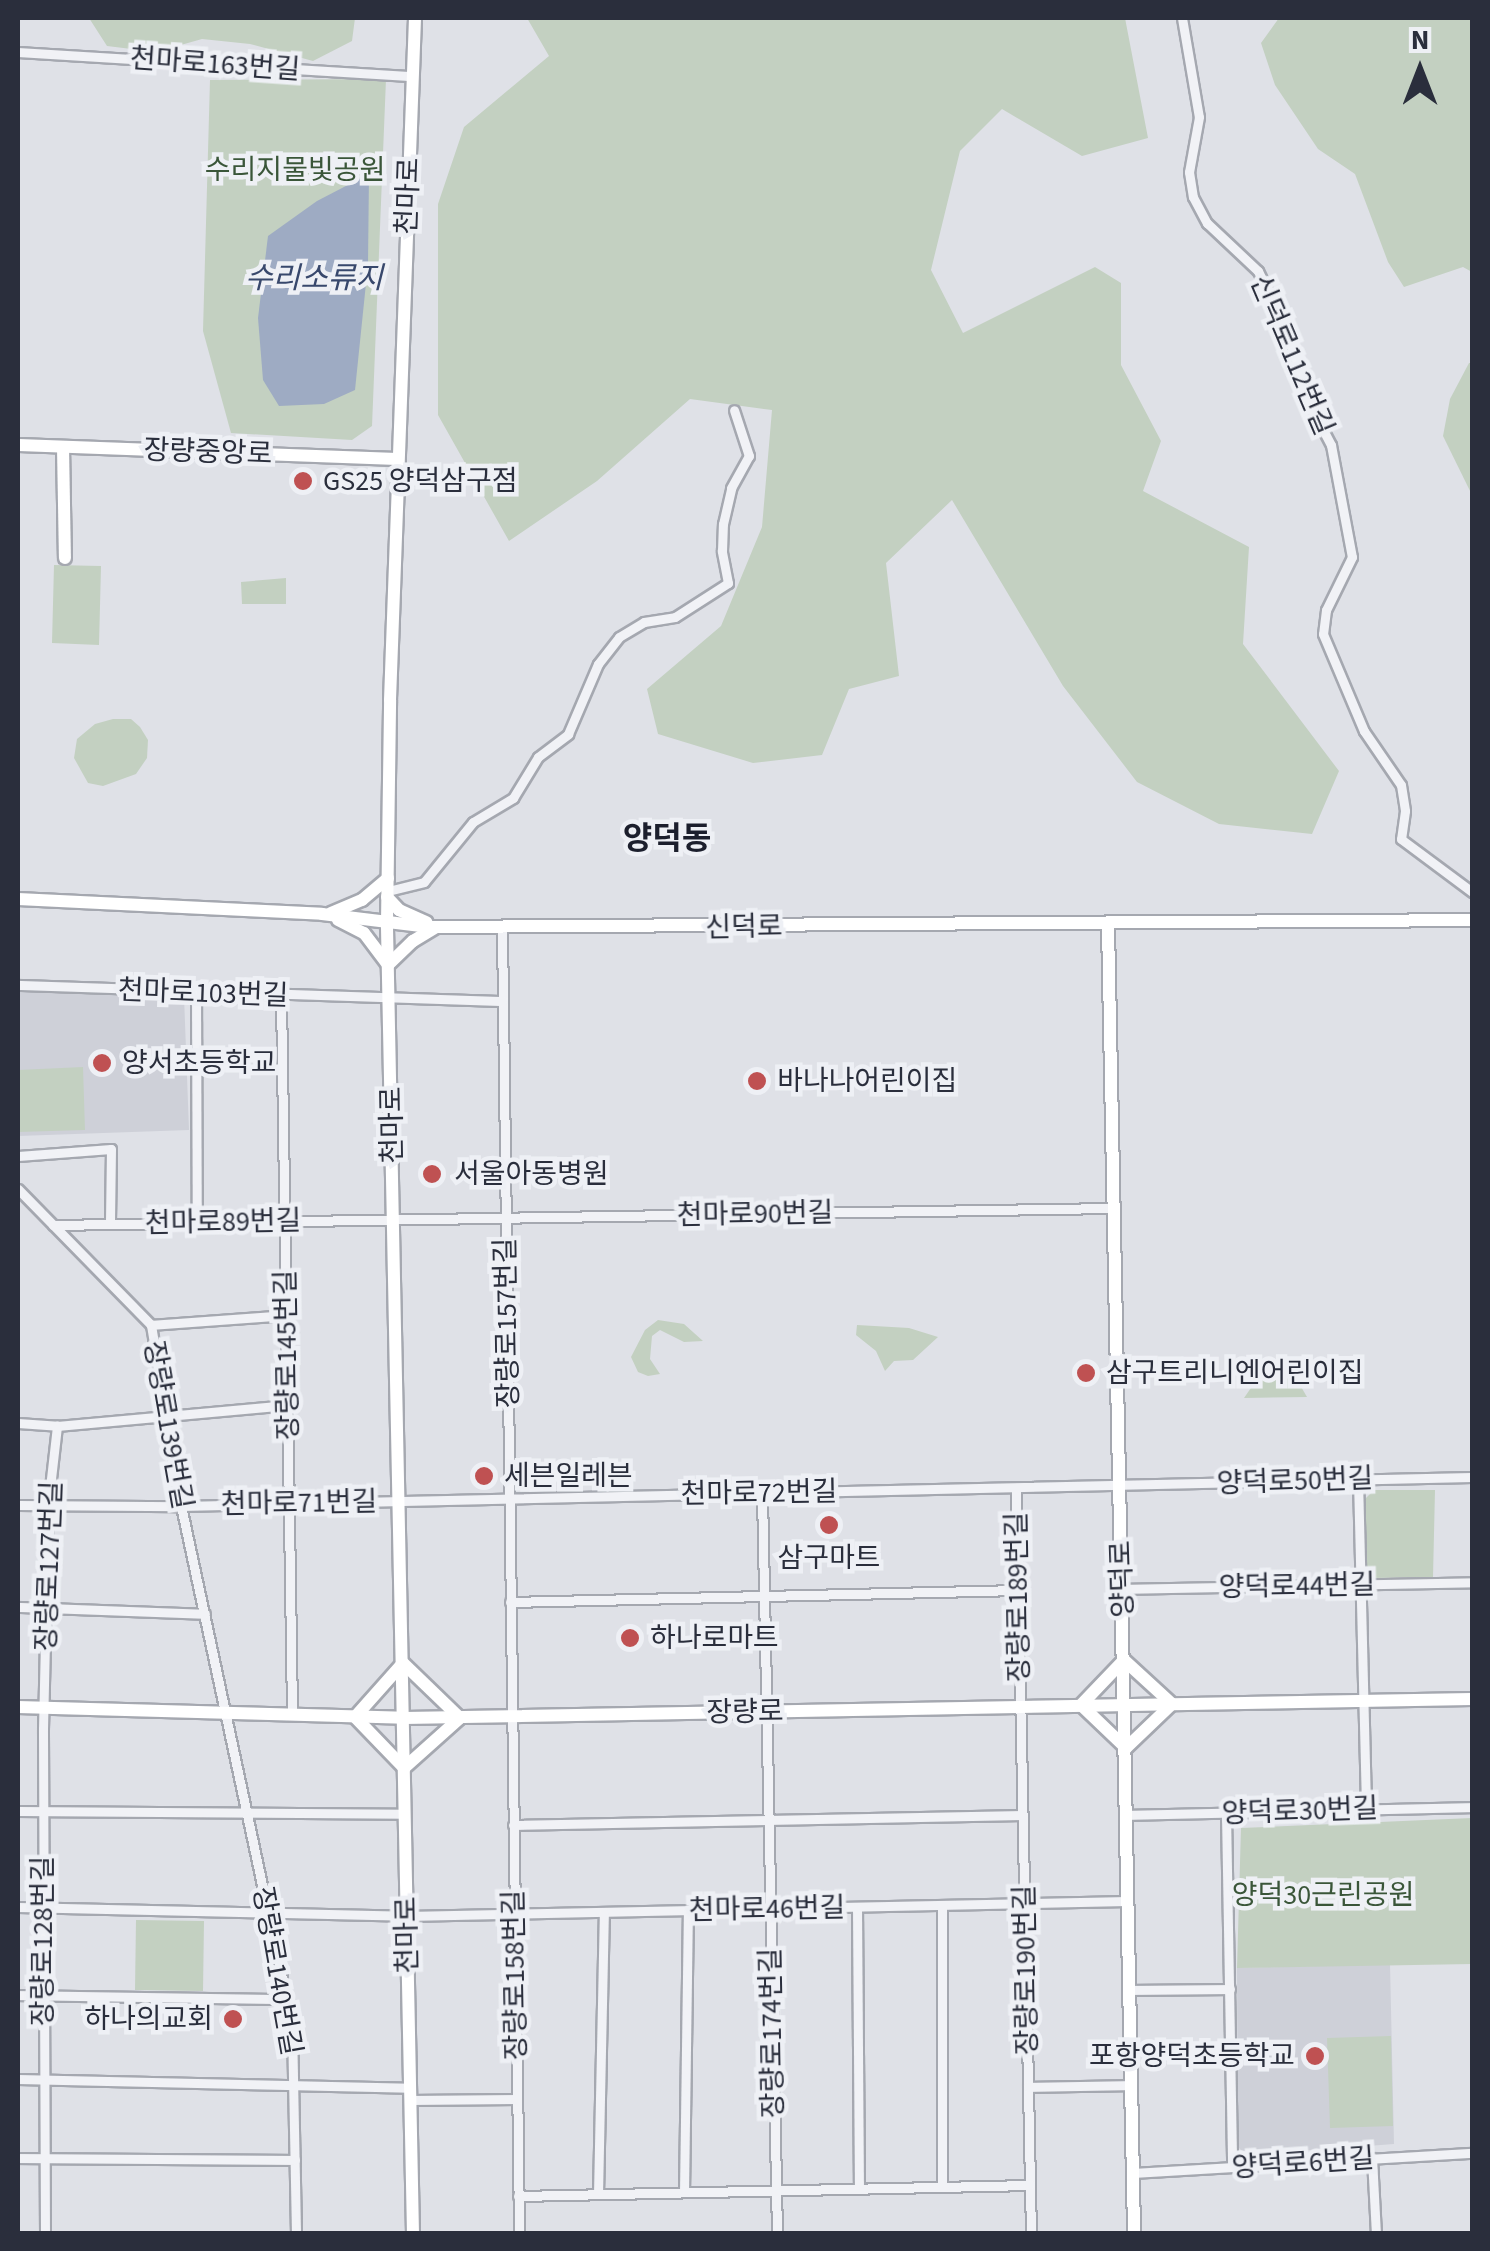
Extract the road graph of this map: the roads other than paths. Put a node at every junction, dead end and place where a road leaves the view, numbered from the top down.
1 (414, 18) edge
2 (1182, 18) edge
3 (18, 52) edge
4 (412, 76) junction
5 (734, 410) dead end
6 (18, 445) edge
7 (63, 447) junction
8 (398, 460) junction
9 (65, 558) dead end
10 (388, 889) junction
11 (1472, 892) edge
12 (18, 900) edge
13 (327, 915) junction
14 (1472, 920) edge
15 (387, 922) junction
16 (1108, 925) junction
17 (438, 927) junction
18 (502, 928) junction
19 (388, 965) junction
20 (18, 985) edge
21 (196, 993) junction
22 (281, 996) junction
23 (389, 1000) junction
24 (503, 1001) junction
25 (18, 1156) edge
26 (18, 1189) edge
27 (1115, 1208) junction
28 (506, 1218) junction
29 (394, 1220) junction
30 (285, 1221) junction
31 (197, 1223) junction
32 (110, 1224) junction
33 (52, 1225) junction
34 (286, 1315) junction
35 (150, 1324) junction
36 (288, 1405) junction
37 (164, 1414) junction
38 (18, 1423) edge
39 (57, 1426) junction
40 (1472, 1477) edge
41 (1358, 1479) junction
42 (1118, 1486) junction
43 (1016, 1488) junction
44 (762, 1493) junction
45 (509, 1498) junction
46 (400, 1500) junction
47 (290, 1503) junction
48 (18, 1504) edge
49 (48, 1505) junction
50 (181, 1506) junction
51 (1472, 1582) edge
52 (1360, 1585) junction
53 (1122, 1589) junction
54 (1018, 1590) junction
55 (763, 1596) junction
56 (510, 1602) junction
57 (18, 1607) edge
58 (46, 1608) junction
59 (206, 1614) junction
60 (1124, 1660) junction
61 (403, 1663) junction
62 (1472, 1699) edge
63 (1365, 1701) junction
64 (1125, 1704) junction
65 (1172, 1704) junction
66 (1082, 1705) junction
67 (1020, 1706) junction
68 (18, 1707) edge
69 (44, 1708) junction
70 (225, 1712) junction
71 (764, 1712) junction
72 (292, 1714) junction
73 (511, 1717) junction
74 (355, 1718) junction
75 (404, 1718) junction
76 (460, 1718) junction
77 (1126, 1748) junction
78 (404, 1768) junction
79 (1472, 1806) edge
80 (1366, 1809) junction
81 (18, 1811) edge
82 (42, 1811) junction
83 (246, 1811) junction
84 (1226, 1813) junction
85 (405, 1814) junction
86 (1127, 1814) junction
87 (1023, 1815) junction
88 (767, 1821) junction
89 (513, 1825) junction
90 (1128, 1902) junction
91 (1024, 1904) junction
92 (942, 1905) junction
93 (18, 1906) edge
94 (42, 1907) junction
95 (858, 1907) junction
96 (769, 1909) junction
97 (688, 1910) junction
98 (268, 1911) junction
99 (604, 1912) junction
100 (514, 1914) junction
101 (406, 1916) junction
102 (1230, 1989) junction
103 (1130, 1990) junction
104 (18, 1995) edge
105 (42, 1995) junction
106 (287, 1998) junction
107 (18, 2079) edge
108 (43, 2080) junction
109 (296, 2086) junction
110 (1028, 2086) junction
111 (1132, 2086) junction
112 (409, 2094) junction
113 (517, 2100) junction
114 (1472, 2153) edge
115 (44, 2157) junction
116 (18, 2158) edge
117 (1372, 2158) junction
118 (295, 2160) junction
119 (1232, 2168) junction
120 (1133, 2173) junction
121 (1030, 2185) junction
122 (942, 2187) junction
123 (859, 2188) junction
124 (776, 2190) junction
125 (684, 2192) junction
126 (598, 2194) junction
127 (518, 2196) junction
128 (45, 2234) edge
129 (296, 2234) edge
130 (413, 2234) edge
131 (519, 2234) edge
132 (777, 2234) edge
133 (1031, 2234) edge
134 (1134, 2234) edge
135 (1376, 2234) edge

1 - 4 street, 천마로
2 - 11 street, 신덕로112번길
3 - 4 street, 천마로163번길
4 - 8 street, 천마로
5 - 10 street
6 - 7 street, 장량중앙로
7 - 8 street, 장량중앙로
7 - 9 street
8 - 10 street, 천마로
10 - 13 street
10 - 15 street, 천마로
10 - 17 street
12 - 13 street, 신덕로
13 - 15 street, 신덕로
13 - 19 street
14 - 16 street, 신덕로
15 - 17 street, 신덕로
15 - 19 street, 천마로
16 - 18 street, 신덕로
16 - 27 street, 양덕로
17 - 18 street, 신덕로
17 - 19 street
18 - 24 street, 장량로157번길
19 - 23 street, 천마로
20 - 21 street, 천마로103번길
21 - 22 street, 천마로103번길
21 - 31 street
22 - 23 street, 천마로103번길
22 - 30 street, 장량로145번길
23 - 24 street, 천마로103번길
23 - 29 street, 천마로
24 - 28 street, 장량로157번길
25 - 32 street
26 - 33 street, 장량로139번길
27 - 28 street, 천마로90번길
27 - 42 street, 양덕로
28 - 29 street, 천마로90번길
28 - 45 street, 장량로157번길
29 - 30 street, 천마로89번길
29 - 46 street, 천마로
30 - 31 street, 천마로89번길
30 - 34 street, 장량로145번길
31 - 32 street, 천마로89번길
32 - 33 street, 천마로89번길
33 - 35 street, 장량로139번길
34 - 35 street
34 - 36 street, 장량로145번길
35 - 37 street, 장량로139번길
36 - 37 street
36 - 47 street, 장량로145번길
37 - 39 street
37 - 50 street, 장량로139번길
38 - 39 street
39 - 49 street, 장량로127번길
40 - 41 street, 양덕로50번길
41 - 42 street, 양덕로50번길
41 - 52 street
42 - 43 street, 천마로72번길
42 - 53 street, 양덕로
43 - 44 street, 천마로72번길
43 - 54 street, 장량로189번길
44 - 45 street, 천마로72번길
44 - 55 street, 장량로174번길
45 - 46 street, 천마로72번길
45 - 56 street, 장량로157번길
46 - 47 street, 천마로71번길
46 - 61 street, 천마로
47 - 50 street, 천마로71번길
47 - 72 street, 장량로145번길
48 - 49 street, 천마로71번길
49 - 50 street, 천마로71번길
49 - 58 street, 장량로127번길
50 - 59 street, 장량로139번길
51 - 52 street, 양덕로44번길
52 - 53 street, 양덕로44번길
52 - 63 street
53 - 60 street, 양덕로
54 - 55 street
54 - 67 street, 장량로189번길
55 - 56 street
55 - 71 street, 장량로174번길
56 - 73 street, 장량로157번길
57 - 58 street
58 - 59 street
58 - 69 street, 장량로127번길
59 - 70 street, 장량로139번길
60 - 64 street, 양덕로
60 - 65 street
60 - 66 street
61 - 74 street
61 - 75 street, 천마로
61 - 76 street
62 - 63 street, 장량로
63 - 65 street, 장량로
63 - 80 street
64 - 65 street, 장량로
64 - 66 street, 장량로
64 - 77 street, 양덕로
65 - 77 street
66 - 67 street, 장량로
66 - 77 street
67 - 71 street, 장량로
67 - 87 street, 장량로190번길
68 - 69 street, 장량로
69 - 70 street, 장량로
69 - 82 street, 장량로128번길
70 - 72 street, 장량로
70 - 83 street, 장량로140번길
71 - 73 street, 장량로
71 - 88 street, 장량로174번길
72 - 74 street, 장량로
73 - 76 street, 장량로
73 - 89 street, 장량로158번길
74 - 75 street, 장량로
74 - 78 street
75 - 76 street, 장량로
75 - 78 street, 천마로
76 - 78 street
77 - 86 street, 양덕로
78 - 85 street, 천마로
79 - 80 street, 양덕로30번길
80 - 84 street, 양덕로30번길
81 - 82 street
82 - 83 street
82 - 94 street, 장량로128번길
83 - 85 street
83 - 98 street, 장량로140번길
84 - 86 street, 양덕로30번길
84 - 102 street
85 - 101 street, 천마로
86 - 90 street, 양덕로
87 - 88 street
87 - 91 street, 장량로190번길
88 - 89 street
88 - 96 street, 장량로174번길
89 - 100 street, 장량로158번길
90 - 91 street, 천마로46번길
90 - 103 street, 양덕로
91 - 92 street, 천마로46번길
91 - 110 street, 장량로190번길
92 - 95 street, 천마로46번길
92 - 122 street
93 - 94 street, 천마로46번길
94 - 98 street, 천마로46번길
94 - 105 street, 장량로128번길
95 - 96 street, 천마로46번길
95 - 123 street
96 - 97 street, 천마로46번길
96 - 124 street, 장량로174번길
97 - 99 street, 천마로46번길
97 - 125 street
98 - 101 street, 천마로46번길
98 - 106 street, 장량로140번길
99 - 100 street, 천마로46번길
99 - 126 street
100 - 101 street, 천마로46번길
100 - 113 street, 장량로158번길
101 - 112 street, 천마로
102 - 103 street
102 - 119 street
103 - 111 street, 양덕로
104 - 105 street
105 - 106 street
105 - 108 street, 장량로128번길
106 - 109 street, 장량로140번길
107 - 108 street
108 - 109 street
108 - 115 street, 장량로128번길
109 - 112 street
109 - 118 street, 장량로140번길
110 - 111 street
110 - 121 street, 장량로190번길
111 - 120 street, 양덕로
112 - 113 street
112 - 130 street, 천마로
113 - 127 street, 장량로158번길
114 - 117 street, 양덕로6번길
115 - 116 street
115 - 118 street
115 - 128 street, 장량로128번길
117 - 119 street, 양덕로6번길
117 - 135 street
118 - 129 street, 장량로140번길
119 - 120 street, 양덕로6번길
120 - 134 street, 양덕로
121 - 122 street
121 - 133 street, 장량로190번길
122 - 123 street
123 - 124 street
124 - 125 street
124 - 132 street, 장량로174번길
125 - 126 street
126 - 127 street
127 - 131 street, 장량로158번길

